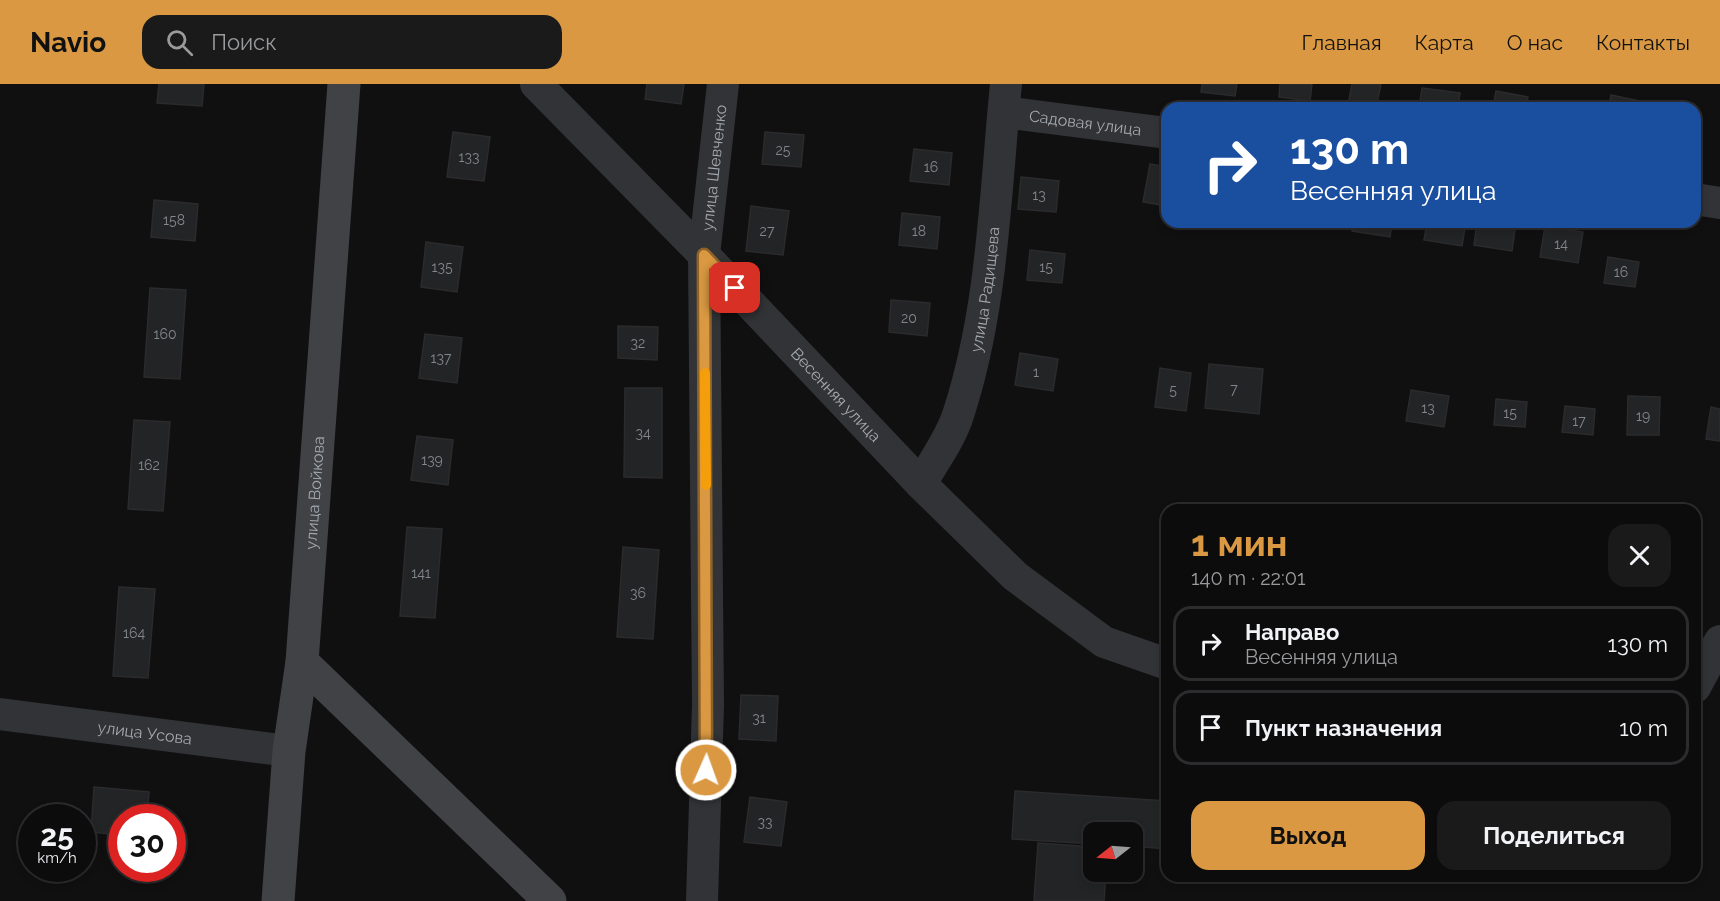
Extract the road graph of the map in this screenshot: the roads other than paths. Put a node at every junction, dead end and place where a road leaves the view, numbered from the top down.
1 (344, 84) edge
2 (536, 84) edge
3 (723, 84) edge
4 (1005, 98) edge
5 (1161, 132) edge
6 (1701, 200) edge
7 (1720, 203) edge
8 (704, 255) junction
9 (921, 484) junction
10 (1718, 645) edge
11 (302, 662) junction
12 (1161, 662) edge
13 (1701, 676) edge
14 (0, 714) edge
15 (289, 751) junction
16 (278, 901) edge
17 (550, 901) edge
18 (702, 901) edge

1 - 11 main road, улица Войкова
2 - 8 street, Весенняя улица
3 - 8 street, улица Шевченко
4 - 5 street, Садовая улица
4 - 9 street, улица Радищева
6 - 7 street
8 - 9 street, Весенняя улица
8 - 18 street, улица Шевченко
9 - 12 street, Весенняя улица
10 - 13 street
11 - 15 main road, улица Войкова
11 - 17 main road
14 - 15 street, улица Усова
15 - 16 main road, улица Войкова

